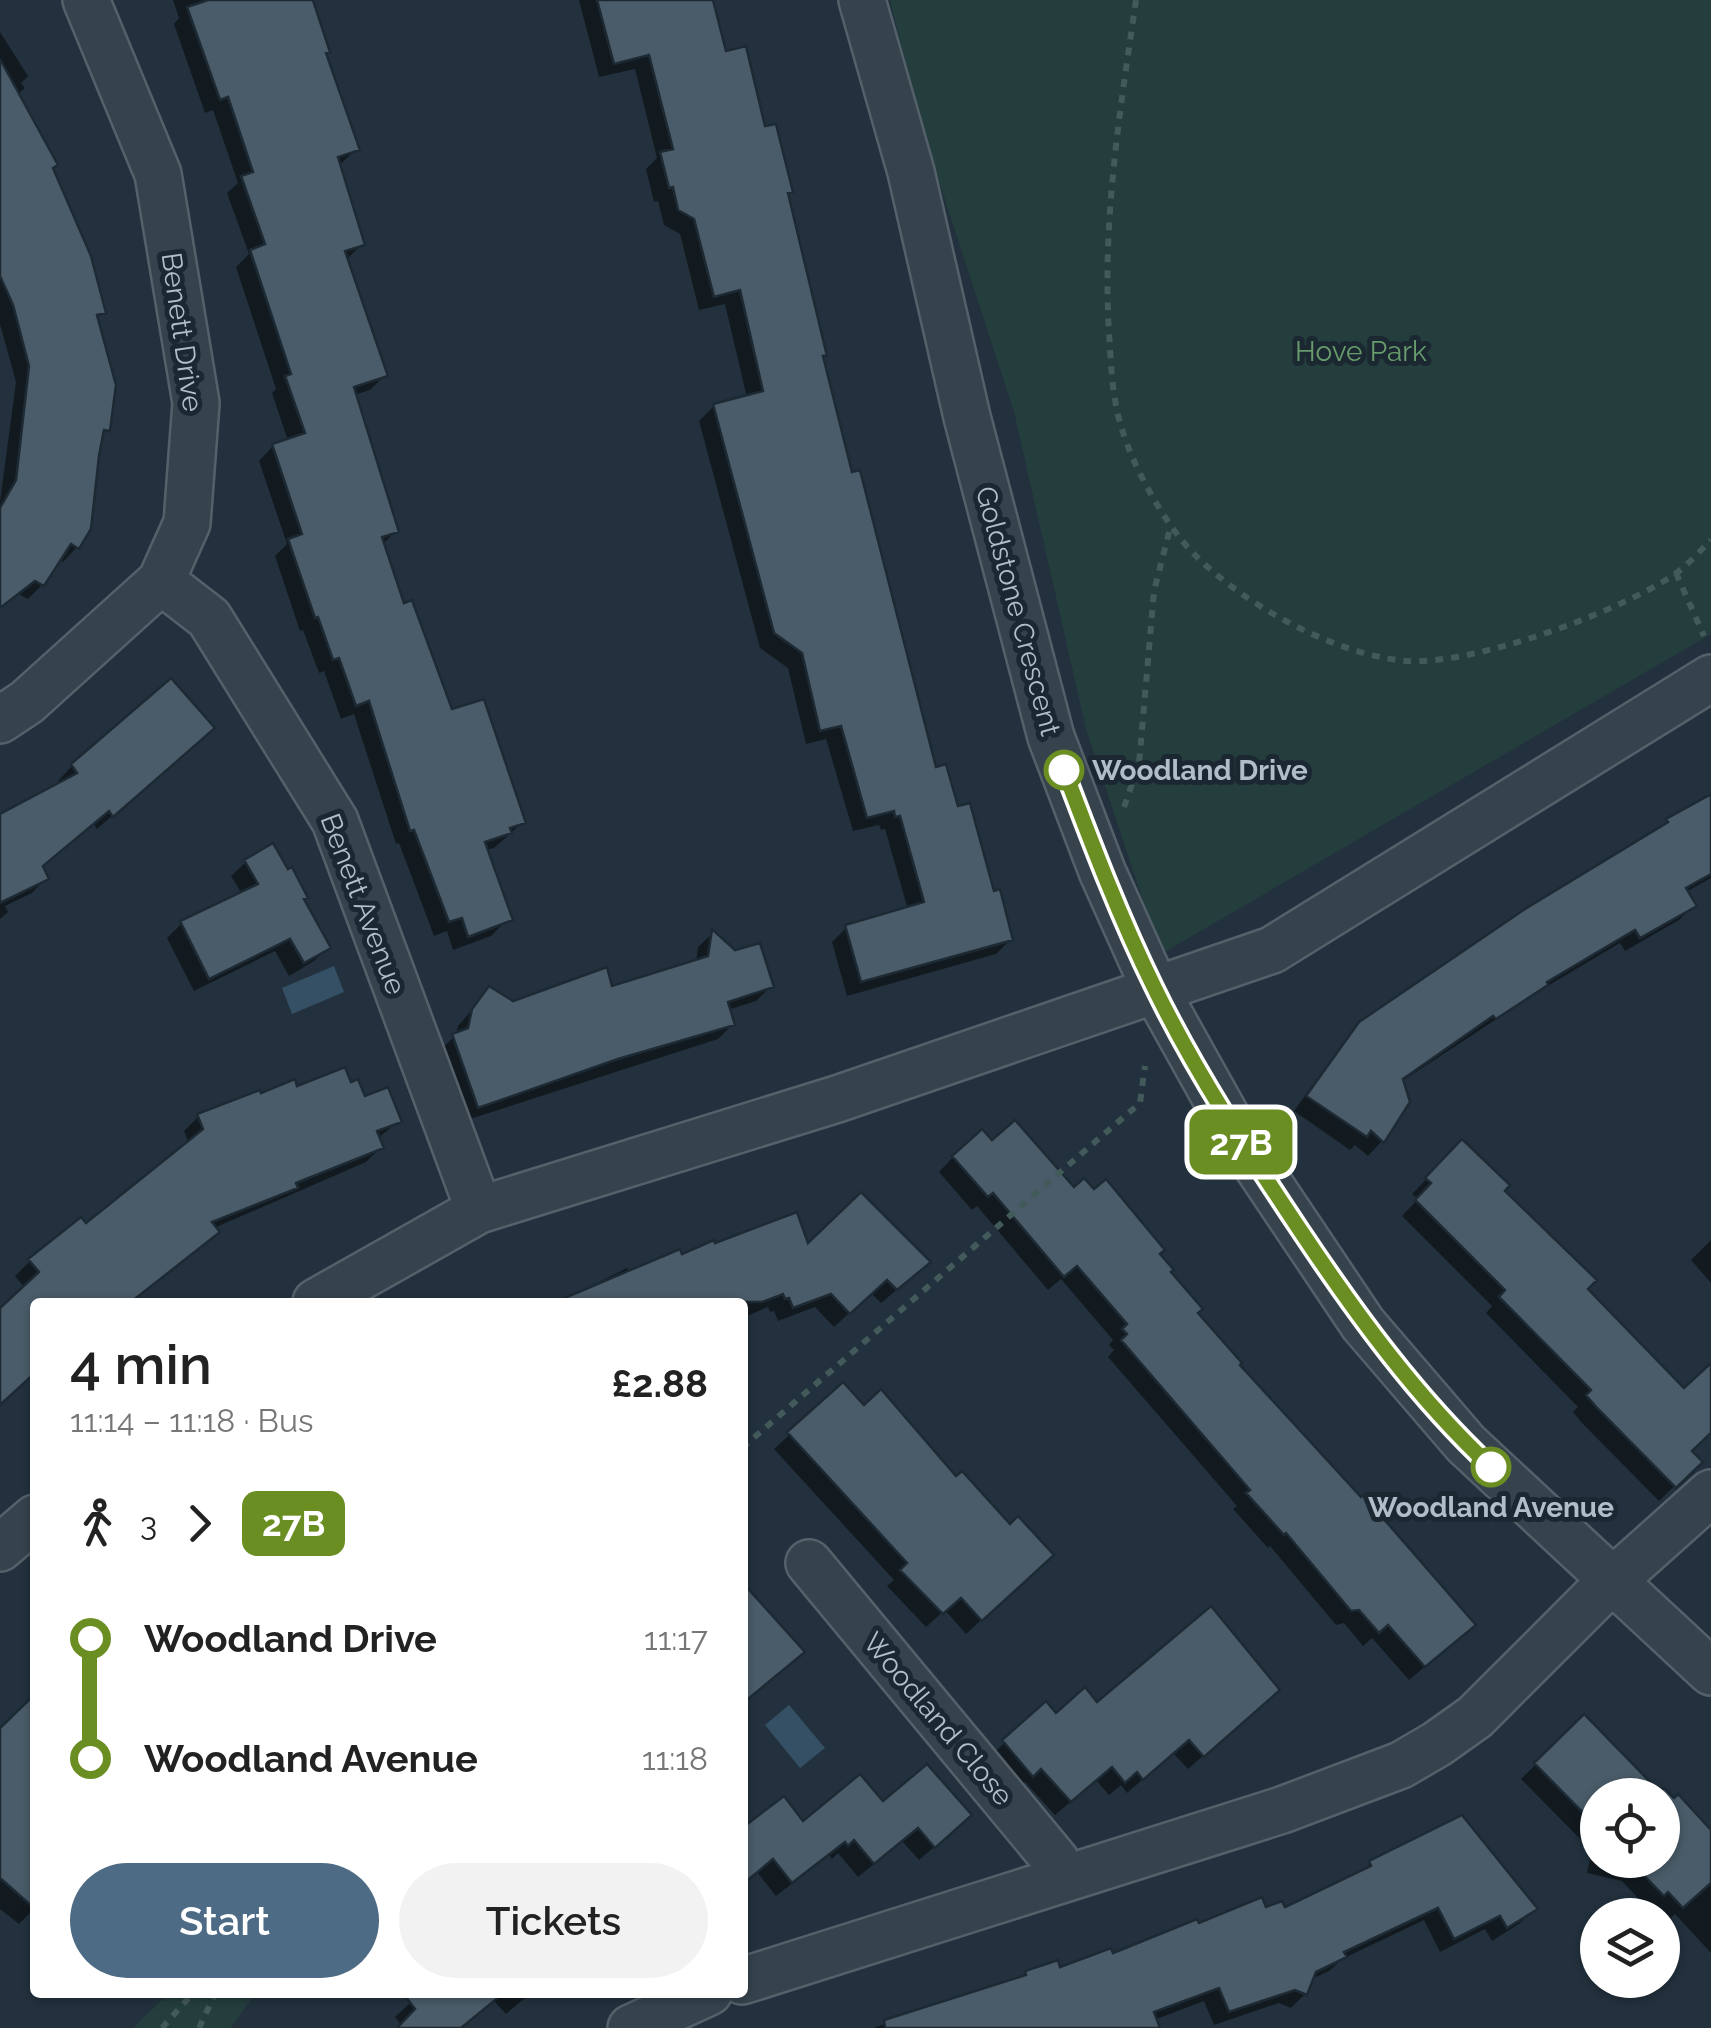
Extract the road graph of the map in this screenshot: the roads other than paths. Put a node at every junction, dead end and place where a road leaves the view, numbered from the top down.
1 (86, 0) edge
2 (862, 0) edge
3 (161, 582) junction
4 (1711, 678) edge
5 (0, 720) edge
6 (1155, 989) junction
7 (478, 1210) junction
8 (323, 1298) edge
9 (1711, 1493) edge
10 (30, 1522) edge
11 (0, 1548) edge
12 (809, 1562) dead end
13 (1613, 1582) junction
14 (1711, 1672) edge
15 (1062, 1879) junction
16 (748, 1979) edge
17 (697, 1998) edge
18 (632, 2028) edge

1 - 3 street, Benett Drive
2 - 6 street, Goldstone Crescent
3 - 5 street, Benett Drive
3 - 7 street, Benett Avenue
4 - 6 street
6 - 7 street
6 - 13 street, Goldstone Crescent
7 - 8 street
9 - 13 street
10 - 11 street
12 - 15 street, Woodland Close
13 - 14 street, Goldstone Crescent
13 - 15 street
15 - 16 street
17 - 18 street

